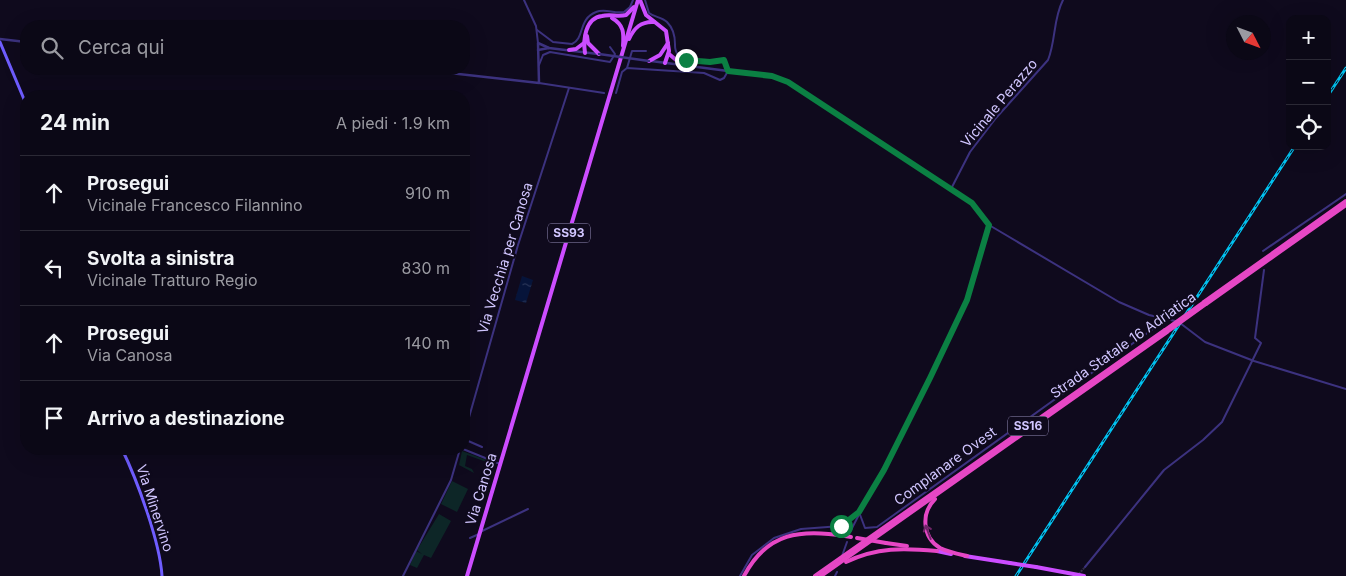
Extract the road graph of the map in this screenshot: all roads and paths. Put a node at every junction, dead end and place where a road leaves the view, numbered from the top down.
1 (524, 0) edge
2 (637, 0) edge
3 (645, 0) edge
4 (1063, 0) edge
5 (608, 16) junction
6 (656, 22) junction
7 (537, 30) junction
8 (0, 41) edge
9 (20, 42) edge
10 (538, 43) junction
11 (586, 43) junction
12 (610, 47) dead end
13 (549, 48) junction
14 (538, 50) junction
15 (569, 50) junction
16 (646, 51) dead end
17 (666, 51) junction
18 (585, 53) junction
19 (599, 54) junction
20 (622, 58) junction
21 (650, 61) junction
22 (665, 63) junction
23 (539, 65) junction
24 (682, 65) junction
25 (627, 68) junction
26 (728, 71) junction
27 (468, 75) edge
28 (540, 83) junction
29 (568, 88) junction
30 (20, 90) edge
31 (604, 93) dead end
32 (616, 94) dead end
33 (950, 189) junction
34 (1346, 194) edge
35 (1346, 201) edge
36 (1346, 205) edge
37 (989, 225) junction
38 (1263, 251) dead end
39 (1264, 270) dead end
40 (1205, 303) junction
41 (1165, 320) junction
42 (1166, 331) junction
43 (1254, 361) junction
44 (1346, 389) edge
45 (470, 414) edge
46 (470, 442) edge
47 (482, 447) dead end
48 (483, 451) dead end
49 (470, 452) edge
50 (125, 455) edge
51 (460, 455) edge
52 (481, 457) junction
53 (500, 464) junction
54 (958, 481) junction
55 (528, 509) dead end
56 (859, 512) junction
57 (480, 533) junction
58 (850, 535) junction
59 (470, 538) dead end
60 (847, 542) dead end
61 (937, 551) junction
62 (842, 556) dead end
63 (967, 556) junction
64 (1085, 567) tunnel mouth
65 (828, 572) junction
66 (837, 572) dead end
67 (162, 576) edge
68 (403, 576) edge
69 (467, 576) edge
70 (740, 576) edge
71 (745, 576) edge
72 (815, 576) edge
73 (822, 576) edge
74 (835, 576) edge
75 (1084, 576) edge

1 - 7 street
2 - 5 main road
2 - 6 main road
2 - 7 street
2 - 20 main road, SS93
3 - 26 street
4 - 33 street, Vicinale Perazzo
5 - 11 main road
5 - 20 main road
6 - 17 main road
6 - 20 main road
7 - 10 street
8 - 9 street
8 - 30 main road
10 - 13 street
10 - 14 street
11 - 15 main road
11 - 18 main road
11 - 19 main road
12 - 23 street
13 - 14 street
13 - 15 street
14 - 23 street
15 - 18 street
16 - 25 street
17 - 21 main road
17 - 22 main road
17 - 24 main road
18 - 19 street
19 - 21 street, bridge
20 - 53 main road, Via Canosa / SS93
21 - 22 street
22 - 24 street
23 - 28 street
24 - 26 street
25 - 26 street
25 - 32 street
26 - 33 street
27 - 28 street
28 - 29 street
29 - 31 street
29 - 45 street, Via Vecchia per Canosa
33 - 37 street
34 - 38 street
35 - 40 highway, Strada Statale 16 Adriatica / SS16
36 - 40 highway, Strada Statale 16 Adriatica / SS16
37 - 41 street
37 - 56 street
39 - 43 street
40 - 42 highway, Strada Statale 16 Adriatica / SS16, bridge
41 - 43 street
41 - 56 street, Complanare Ovest
42 - 54 highway, Strada Statale 16 Adriatica / SS16
42 - 72 highway, Strada Statale 16 Adriatica / SS16
43 - 44 street
43 - 64 street
46 - 47 street
48 - 52 street
49 - 52 street
50 - 67 main road, Via Minervino
51 - 68 street
52 - 53 street
53 - 57 main road, Via Canosa / SS93
63 -> 54 highway, SS16
54 - 65 highway, Strada Statale 16 Adriatica / SS16
55 - 57 street
56 - 58 street
56 - 70 street
57 - 59 street
57 - 69 main road, Via Canosa / SS93
58 - 61 highway, bridge
58 - 71 highway, bridge
60 - 62 street
61 - 63 main road
61 - 65 highway, SS16
63 - 75 main road, bridge
65 - 73 highway, Strada Statale 16 Adriatica / SS16
66 - 74 street

